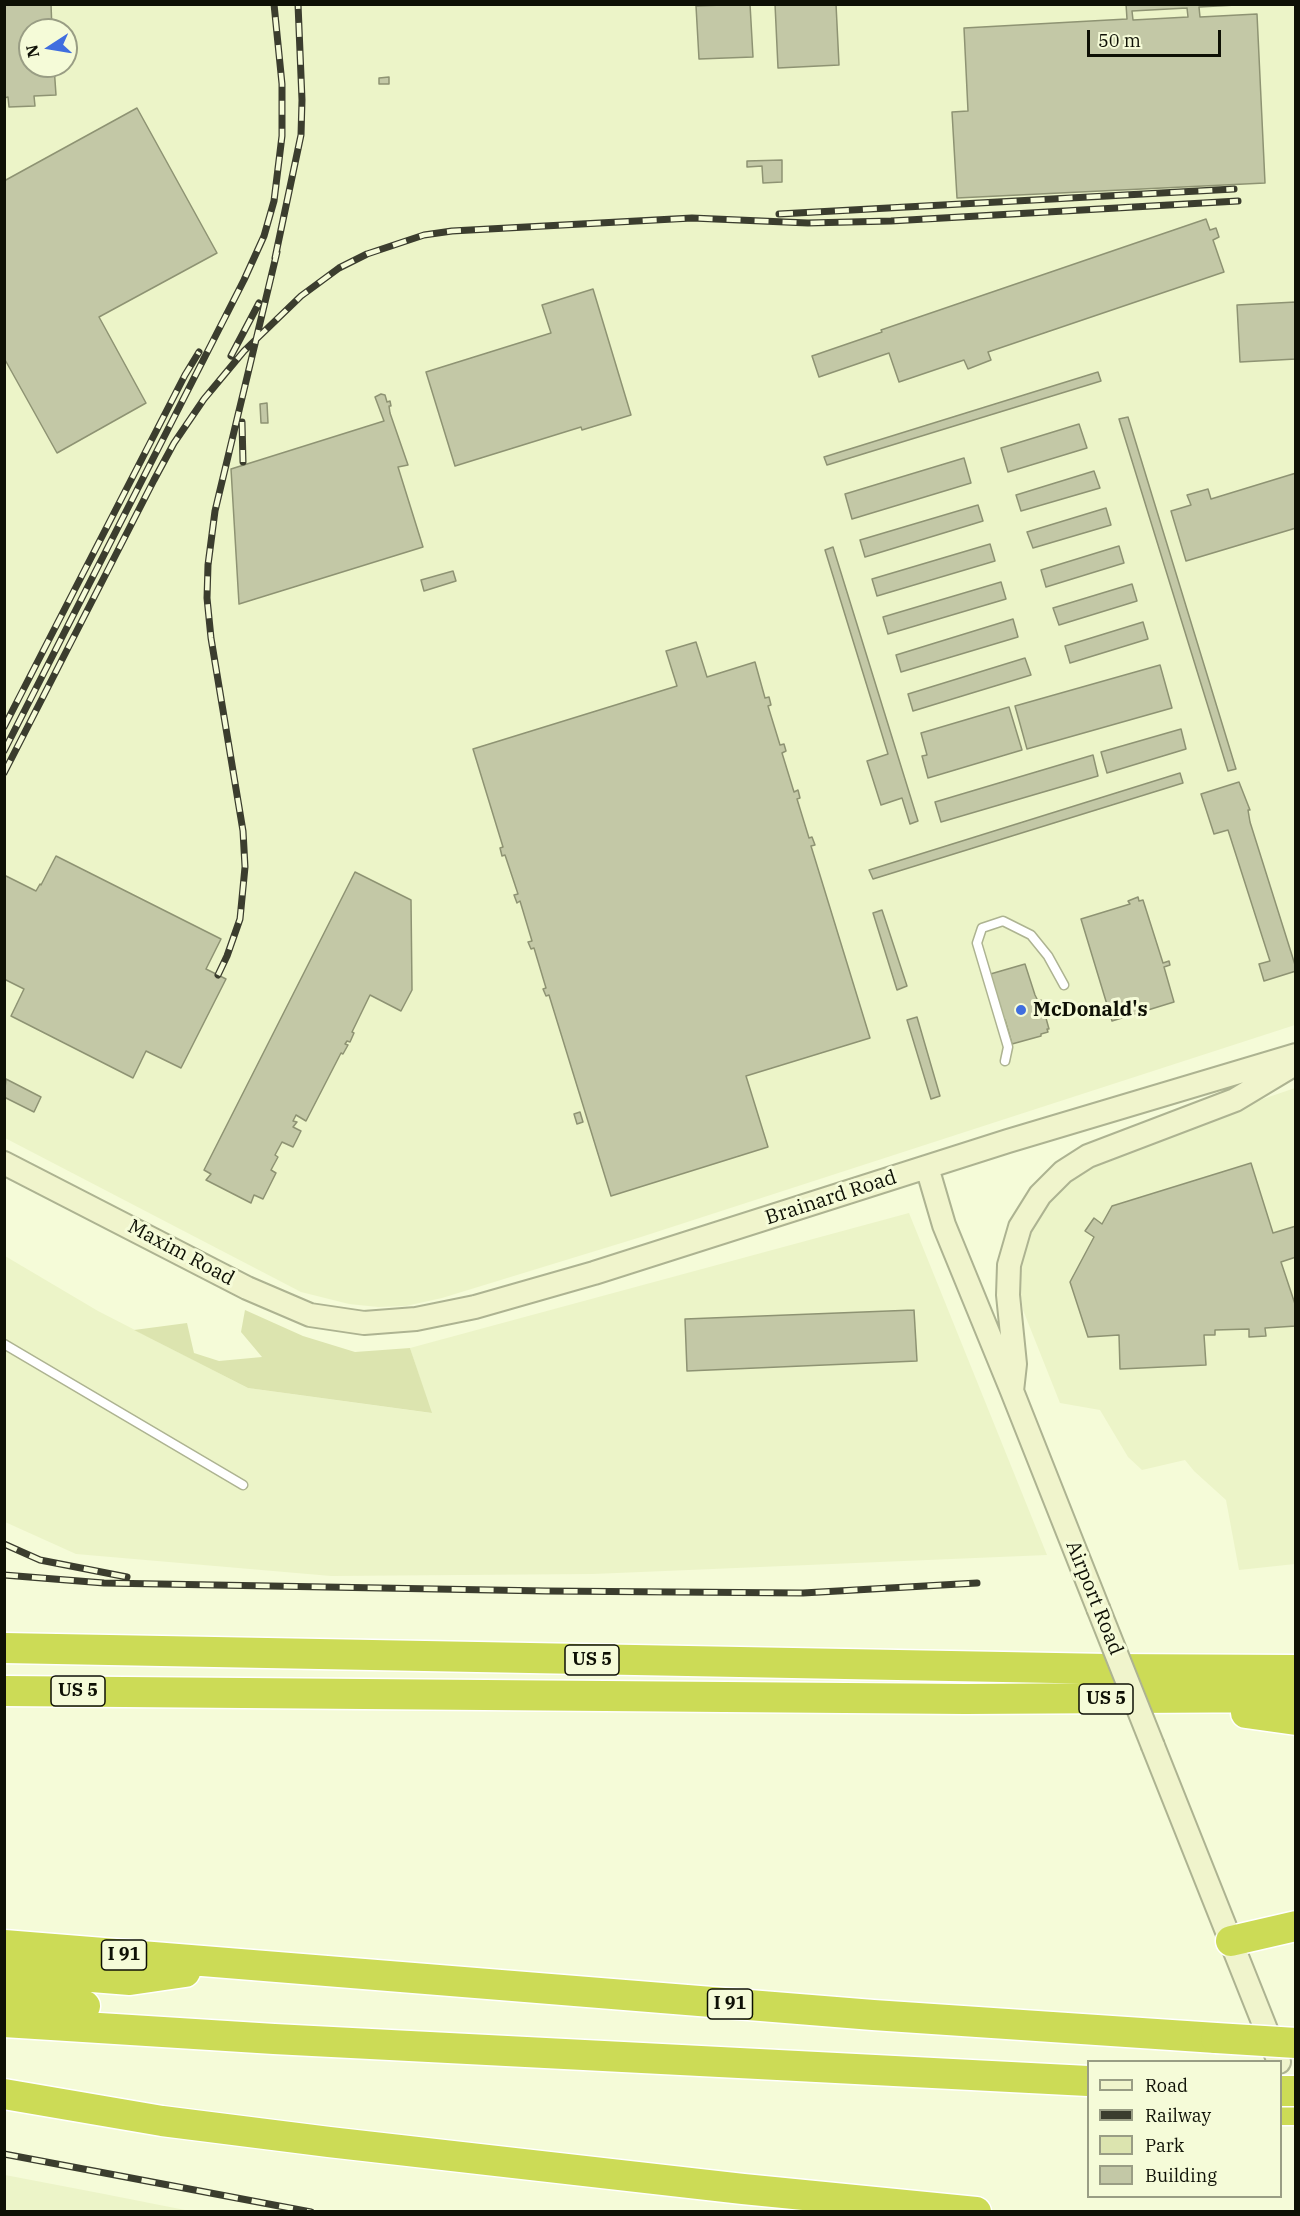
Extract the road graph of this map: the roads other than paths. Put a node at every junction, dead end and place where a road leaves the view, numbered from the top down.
1 (1064, 985) dead end
2 (1296, 1055) edge
3 (1005, 1060) dead end
4 (1296, 1064) edge
5 (4, 1163) edge
6 (927, 1167) junction
7 (364, 1323) joint
8 (4, 1344) edge
9 (1012, 1391) junction
10 (243, 1485) dead end
11 (4, 1648) edge
12 (1296, 1651) edge
13 (1180, 1670) junction
14 (1296, 1670) edge
15 (4, 1690) edge
16 (1296, 1697) edge
17 (917, 1699) junction
18 (1296, 1720) edge
19 (1296, 1926) edge
20 (1231, 1941) junction
21 (4, 1945) edge
22 (244, 1964) junction
23 (4, 1970) edge
24 (4, 2000) edge
25 (4, 2022) edge
26 (1296, 2043) edge
27 (519, 2051) junction
28 (1279, 2060) edge
29 (1282, 2069) edge
30 (1087, 2081) edge
31 (4, 2094) edge
32 (1296, 2104) edge
33 (976, 2211) edge

1 - 3 lane
2 - 6 main road, Brainard Road
4 - 9 main road
5 - 7 main road, Maxim Road
6 - 7 main road, Brainard Road
6 - 9 main road, Airport Road
8 - 10 lane
9 - 20 main road, Airport Road, bridge
11 - 13 highway, US 5
12 - 13 highway
13 - 14 highway, US 5
15 - 17 highway, US 5
16 - 17 highway, US 5
17 - 18 highway
19 - 20 highway
20 - 28 main road, Airport Road
21 - 22 highway, I 91
22 - 23 highway
22 - 26 highway, I 91, bridge
24 - 27 highway
25 - 27 highway
27 - 30 highway
29 - 32 main road
31 - 33 highway

